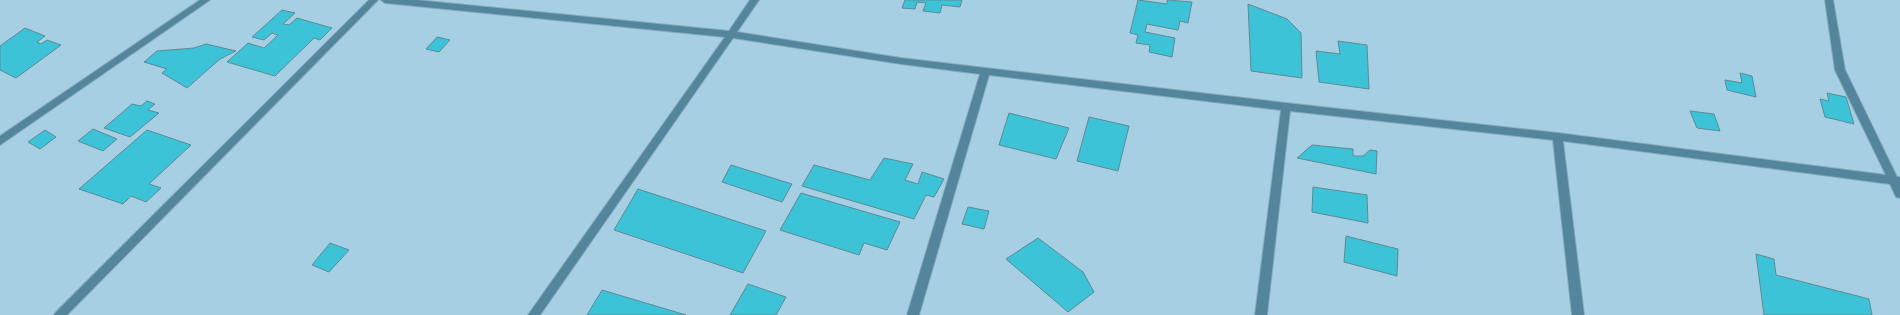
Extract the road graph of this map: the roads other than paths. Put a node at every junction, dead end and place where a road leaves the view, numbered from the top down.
1 (206, 0) edge
2 (374, 0) edge
3 (385, 0) edge
4 (755, 0) edge
5 (1829, 0) edge
6 (731, 34) junction
7 (986, 71) junction
8 (1286, 107) junction
9 (1558, 137) junction
10 (0, 141) edge
11 (1897, 181) edge
12 (1900, 194) edge
13 (60, 315) edge
14 (534, 315) edge
15 (913, 315) edge
16 (1261, 315) edge
17 (1578, 315) edge

1 - 10 street
2 - 13 street
3 - 6 street
4 - 6 street
5 - 11 street
6 - 7 street
6 - 14 street
7 - 8 street
7 - 15 street
8 - 9 street
8 - 16 street
9 - 11 street
9 - 17 street
11 - 12 street

